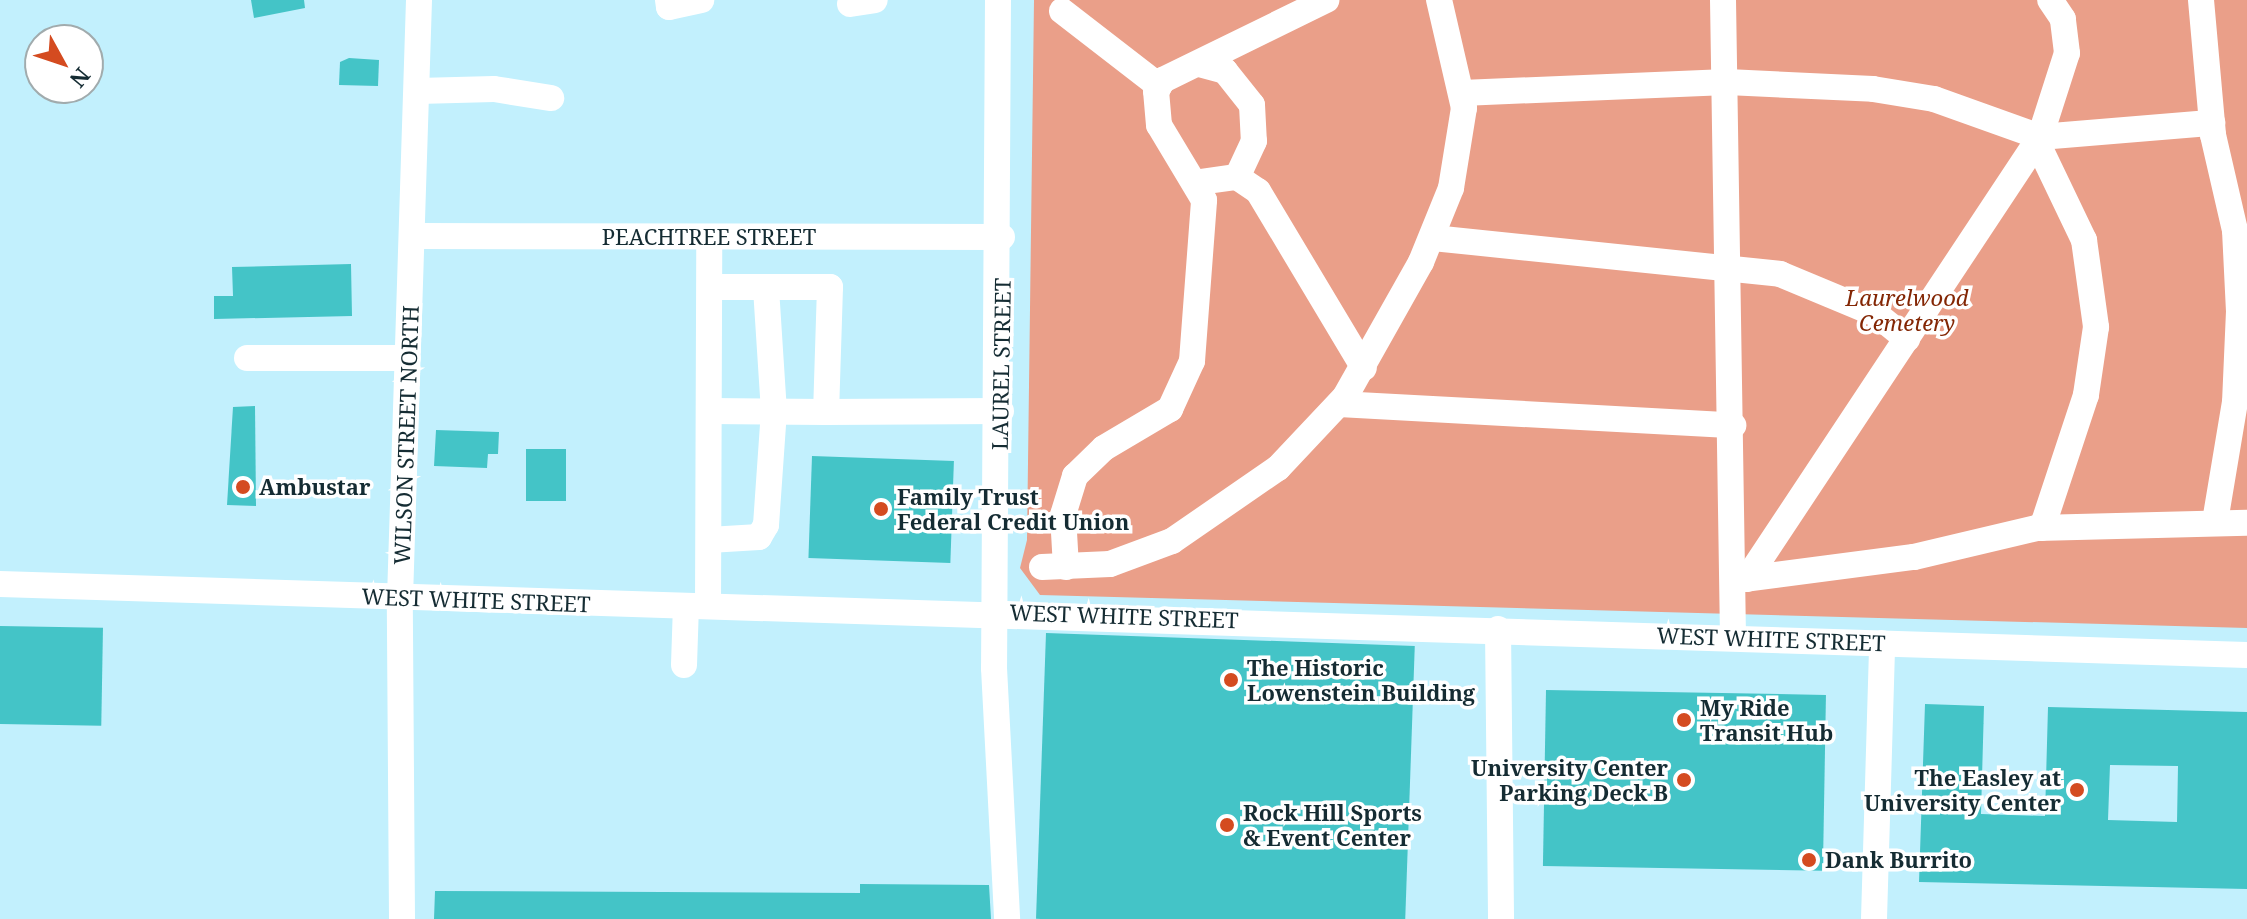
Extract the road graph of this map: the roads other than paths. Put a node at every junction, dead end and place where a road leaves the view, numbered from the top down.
1 (419, 0) edge
2 (668, 0) edge
3 (701, 0) edge
4 (998, 0) edge
5 (1326, 0) edge
6 (1439, 0) edge
7 (1723, 0) edge
8 (2050, 0) edge
9 (2201, 0) edge
10 (1062, 11) dead end
11 (1199, 64) junction
12 (1727, 82) junction
13 (1159, 86) junction
14 (418, 91) junction
15 (1462, 93) junction
16 (551, 98) dead end
17 (2212, 123) junction
18 (2038, 140) junction
19 (1237, 177) junction
20 (1200, 182) junction
21 (416, 236) junction
22 (1002, 237) junction
23 (709, 238) junction
24 (1433, 238) junction
25 (1731, 264) junction
26 (711, 287) junction
27 (766, 287) junction
28 (1907, 339) junction
29 (247, 358) dead end
30 (407, 358) junction
31 (1364, 368) junction
32 (1339, 404) junction
33 (711, 411) junction
34 (1001, 411) junction
35 (774, 412) junction
36 (826, 412) junction
37 (1733, 425) junction
38 (2215, 521) junction
39 (2247, 523) edge
40 (2042, 528) junction
41 (709, 540) junction
42 (1742, 579) junction
43 (0, 584) edge
44 (400, 598) junction
45 (697, 606) junction
46 (996, 611) junction
47 (1498, 629) junction
48 (1733, 638) junction
49 (1882, 643) junction
50 (2247, 655) edge
51 (684, 665) dead end
52 (402, 919) edge
53 (1007, 919) edge
54 (1501, 919) edge
55 (1874, 919) edge

1 - 14 street, WILSON STREET NORTH
2 - 3 street
4 - 22 street, LAUREL STREET
5 - 11 street
6 - 15 street
7 - 12 street
8 - 18 street
9 - 17 street
10 - 13 street
11 - 13 street
11 - 19 street
12 - 15 street
12 - 18 street
12 - 25 street
13 - 20 street
14 - 16 street
14 - 21 street, WILSON STREET NORTH
15 - 24 street
17 - 18 street
17 - 38 street
18 - 28 street
18 - 40 street
19 - 20 street
19 - 31 street
20 - 32 street
21 - 23 street, PEACHTREE STREET
21 - 30 street, WILSON STREET NORTH
22 - 23 street, PEACHTREE STREET
22 - 34 street, LAUREL STREET
23 - 26 street
24 - 25 street
24 - 31 street
25 - 28 street
25 - 37 street
26 - 27 street
26 - 33 street
27 - 35 street
27 - 36 street
28 - 42 street
29 - 30 street
30 - 44 street, WILSON STREET NORTH
31 - 32 street
32 - 37 street
33 - 35 street
33 - 41 street
34 - 36 street
34 - 46 street, LAUREL STREET
35 - 36 street
35 - 41 street
37 - 42 street
38 - 39 street
38 - 40 street
40 - 42 street
41 - 45 street
42 - 48 street
43 - 44 street, WEST WHITE STREET
44 - 45 street, WEST WHITE STREET
44 - 52 street, WILSON STREET NORTH
45 - 46 street, WEST WHITE STREET
45 - 51 street
46 - 47 street, WEST WHITE STREET
46 - 53 street, LAUREL STREET
47 - 48 street, WEST WHITE STREET
47 - 54 street
48 - 49 street, WEST WHITE STREET
49 - 50 street, WEST WHITE STREET
49 - 55 street

